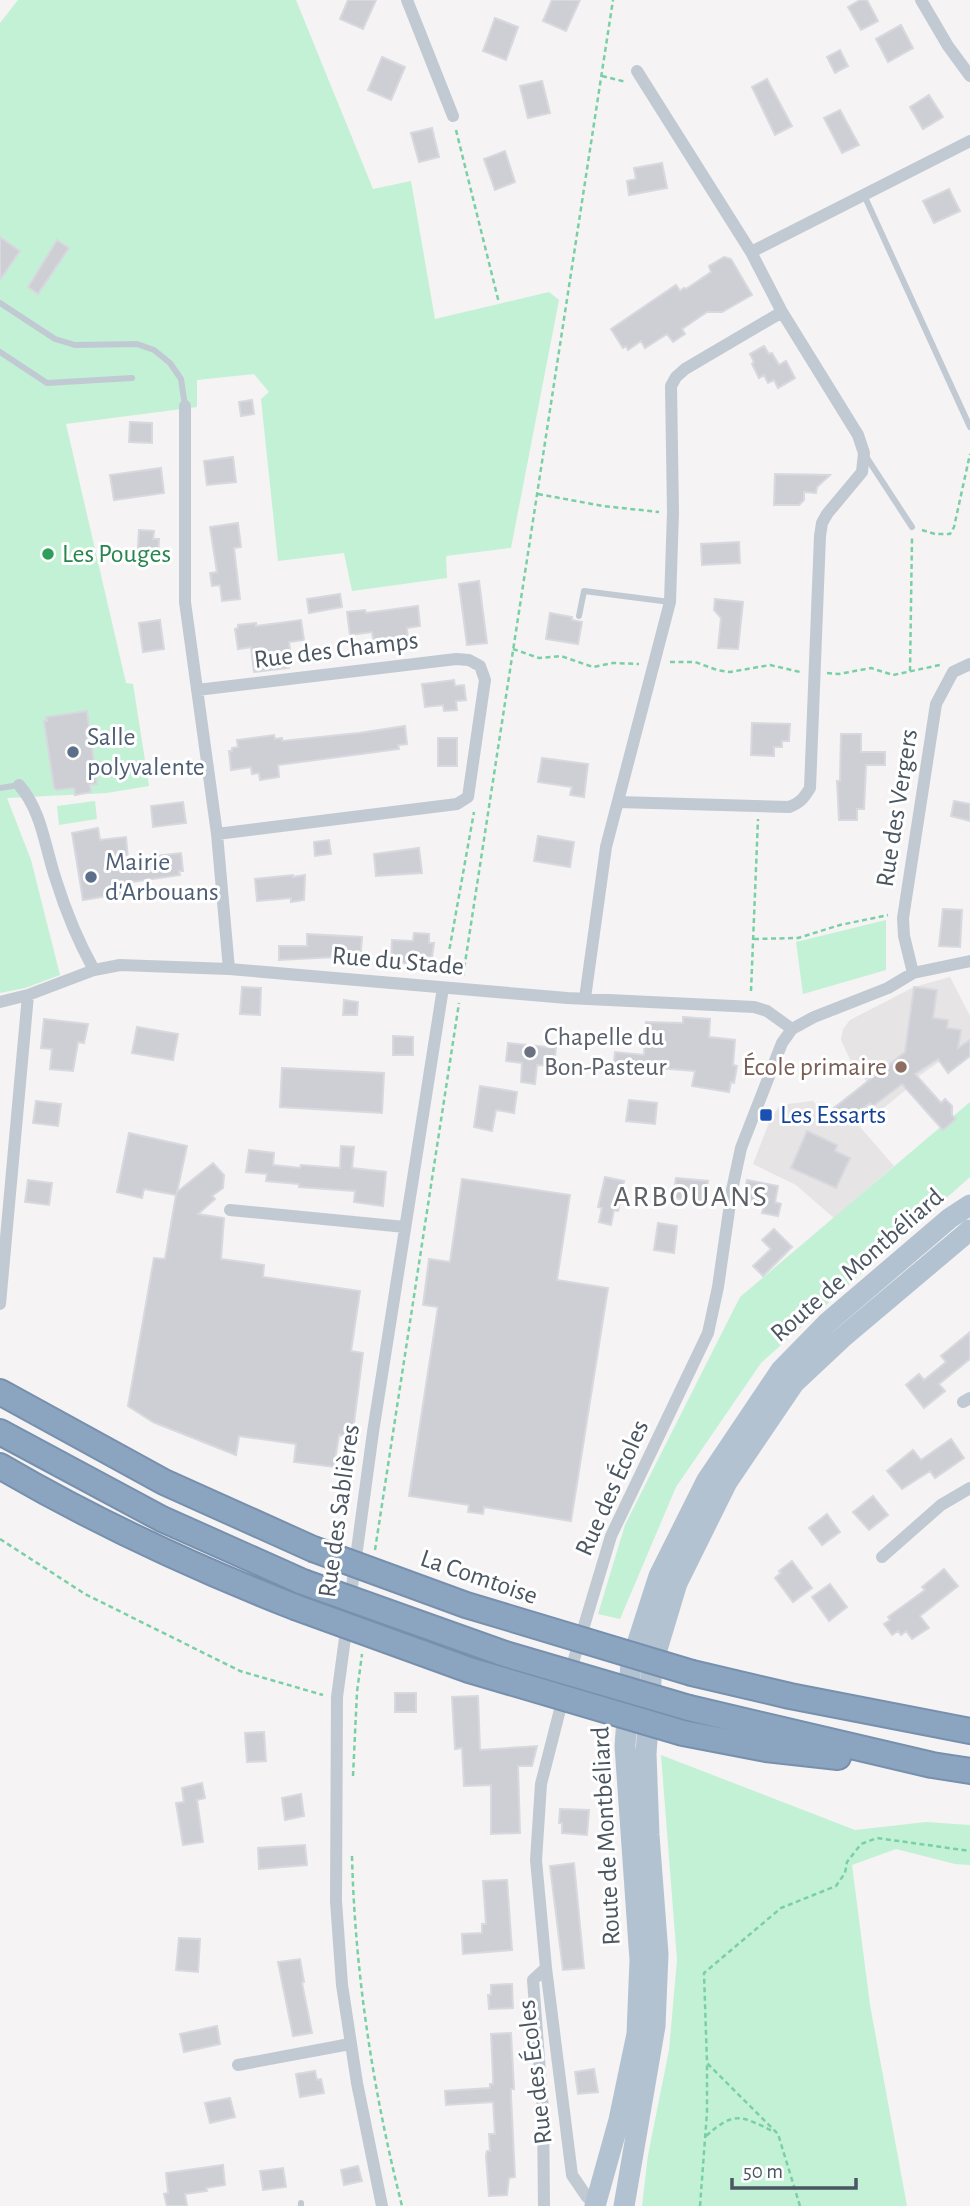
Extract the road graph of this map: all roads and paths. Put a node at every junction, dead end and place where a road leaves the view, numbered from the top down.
1 (407, 0) edge
2 (613, 0) edge
3 (921, 0) edge
4 (637, 71) dead end
5 (602, 76) junction
6 (970, 76) edge
7 (646, 87) junction
8 (453, 116) joint
9 (970, 141) edge
10 (864, 195) junction
11 (751, 252) junction
12 (0, 303) edge
13 (499, 303) dead end
14 (782, 312) junction
15 (0, 352) edge
16 (132, 378) dead end
17 (185, 406) joint
18 (970, 427) edge
19 (864, 453) junction
20 (970, 454) edge
21 (537, 494) junction
22 (673, 512) junction
23 (912, 527) junction
24 (670, 602) junction
25 (579, 616) dead end
26 (513, 649) junction
27 (654, 664) junction
28 (970, 664) edge
29 (910, 671) junction
30 (814, 673) junction
31 (953, 673) junction
32 (197, 690) junction
33 (19, 785) joint
34 (0, 788) edge
35 (468, 797) junction
36 (618, 802) junction
37 (758, 806) junction
38 (217, 834) junction
39 (904, 911) junction
40 (754, 939) junction
41 (970, 961) edge
42 (94, 970) junction
43 (229, 970) junction
44 (913, 973) junction
45 (443, 988) junction
46 (461, 989) junction
47 (28, 995) junction
48 (585, 999) junction
49 (0, 1002) edge
50 (750, 1006) junction
51 (792, 1029) junction
52 (970, 1205) edge
53 (230, 1210) dead end
54 (405, 1227) junction
55 (970, 1230) edge
56 (0, 1304) edge
57 (0, 1392) edge
58 (0, 1432) edge
59 (0, 1466) edge
60 (970, 1488) edge
61 (0, 1539) edge
62 (883, 1557) dead end
63 (373, 1562) dead end
64 (362, 1653) dead end
65 (337, 1697) junction
66 (970, 1731) edge
67 (932, 1765) junction
68 (970, 1771) edge
69 (352, 1786) dead end
70 (970, 1850) edge
71 (352, 1852) dead end
72 (546, 1968) junction
73 (350, 2043) junction
74 (707, 2063) junction
75 (238, 2065) dead end
76 (778, 2134) junction
77 (706, 2136) junction
78 (596, 2205) edge
79 (382, 2206) edge
80 (402, 2206) edge
81 (544, 2206) edge
82 (624, 2206) edge
83 (700, 2206) edge
84 (800, 2206) edge

1 - 8 street
2 - 5 path
3 - 6 street
4 - 7 street
5 - 7 path
5 - 21 path
7 - 11 street
8 - 13 path
9 - 10 street
10 - 11 street
10 - 18 lane
11 - 14 street
12 - 17 lane
14 - 19 street
14 - 22 street
15 - 16 lane
17 - 32 street
19 - 23 lane
19 - 30 street
20 - 23 path
21 - 22 path
21 - 26 path
22 - 24 street
23 - 29 path
24 - 25 lane
24 - 27 street
26 - 27 path
26 - 46 path
27 - 30 path
27 - 36 street
28 - 31 street
29 - 30 path
29 - 31 path
30 - 37 street
31 - 39 street, Rue des Vergers
32 - 35 street, Rue des Champs
32 - 38 street
33 - 34 lane
33 - 42 street
35 - 38 street
35 - 45 path
36 - 37 street
36 - 48 street
37 - 40 path
38 - 43 street
39 - 40 path
39 - 44 street, Rue des Vergers
40 - 50 path
41 - 44 street
42 - 43 street, Rue du Stade
42 - 47 street, Rue du Stade
43 - 45 street, Rue du Stade
44 - 51 street
45 - 46 street, Rue du Stade
45 - 54 street, Rue des Sablières
46 - 48 street, Rue du Stade
46 - 63 path
47 - 49 street, Rue du Stade
47 - 56 street
48 - 50 street, Rue du Stade
50 - 51 street, Rue du Stade
51 - 72 street, Rue des Écoles
52 - 78 main road, Route de Montbéliard
53 - 54 street
54 - 65 street, Rue des Sablières
55 - 82 main road, Route de Montbéliard
57 - 66 highway, La Comtoise, bridge
58 - 67 highway, bridge
59 - 67 highway, bridge
60 - 62 street
61 - 65 path
64 - 69 path
65 - 73 street, Rue des Sablières
67 - 68 highway
70 - 74 path
71 - 80 path
72 - 78 street, Rue des Écoles
72 - 81 street
73 - 75 street
73 - 79 street, Rue des Sablières
74 - 76 path
74 - 77 path
76 - 77 path
76 - 84 path
77 - 83 path

